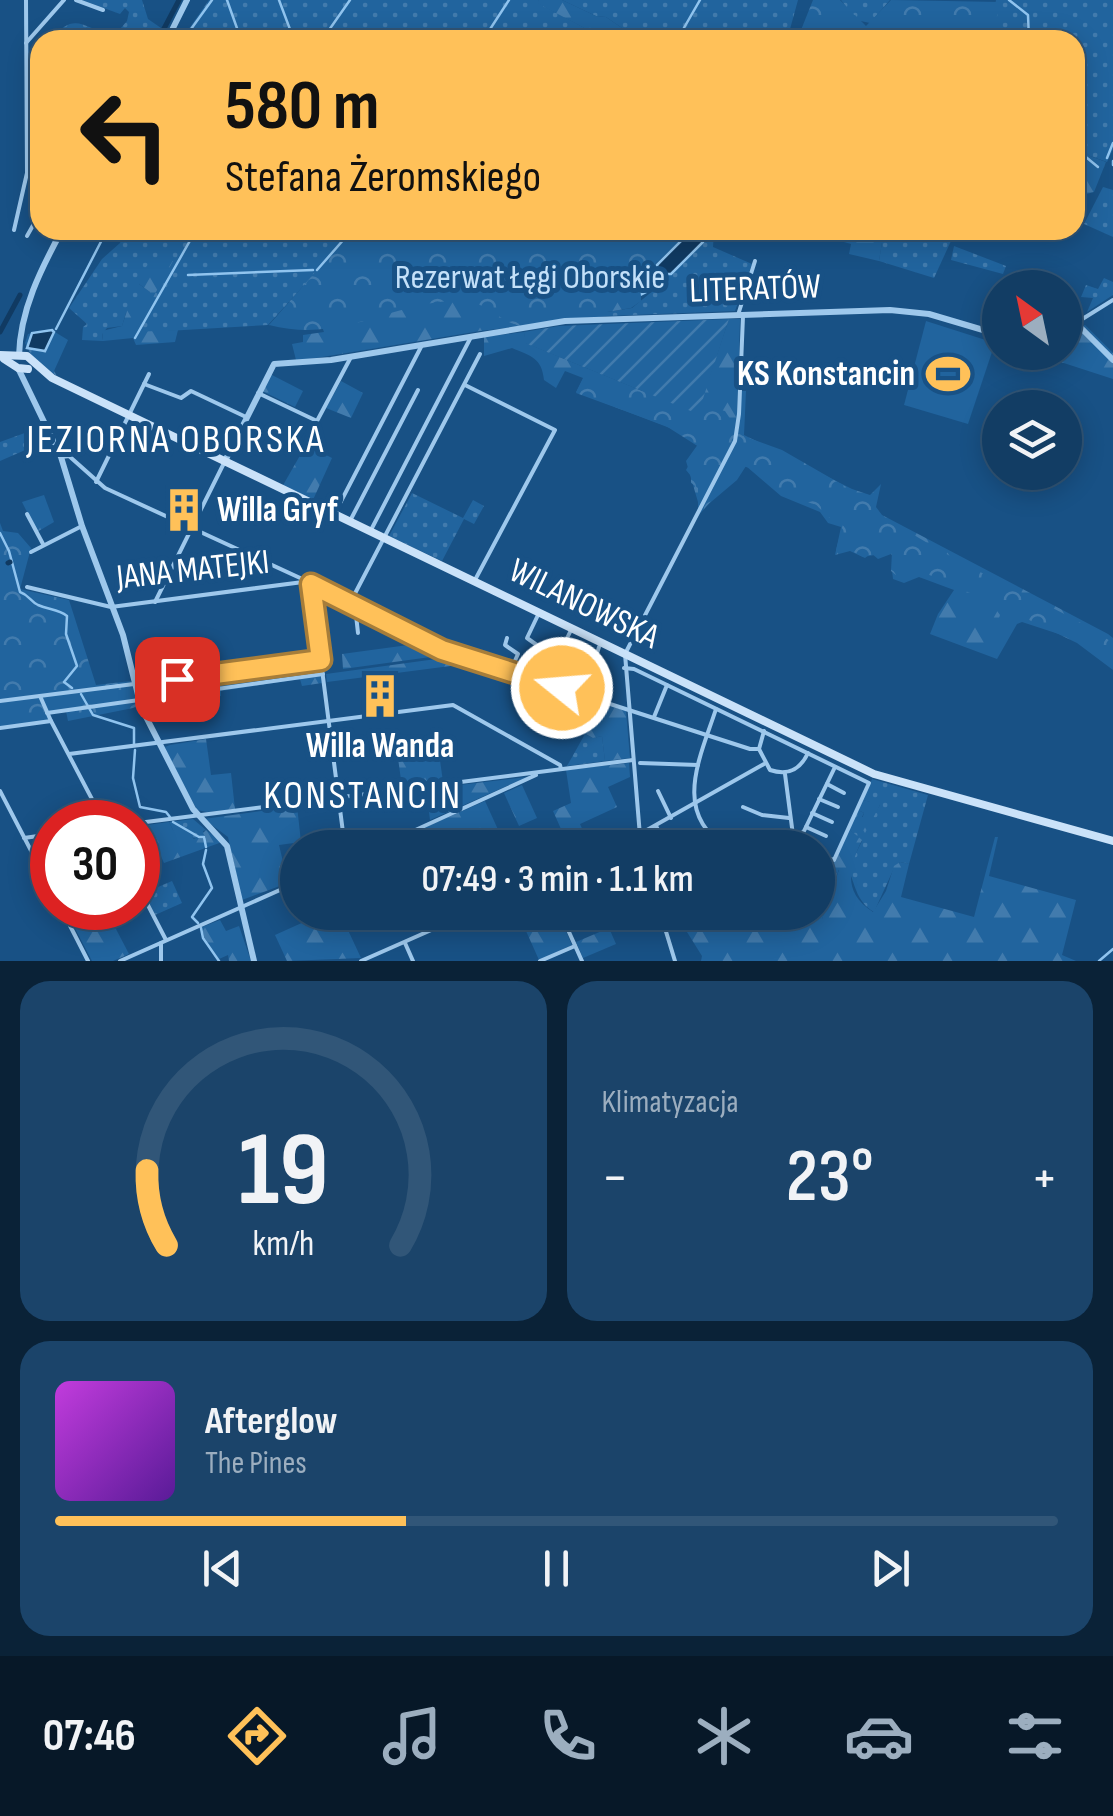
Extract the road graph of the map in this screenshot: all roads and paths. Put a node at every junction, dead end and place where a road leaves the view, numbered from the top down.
1 (26, 0) edge
2 (64, 0) edge
3 (76, 0) edge
4 (187, 0) edge
5 (103, 10) dead end
6 (37, 30) edge
7 (173, 30) edge
8 (30, 38) edge
9 (26, 43) junction
10 (27, 115) junction
11 (30, 116) edge
12 (14, 230) dead end
13 (30, 231) edge
14 (27, 236) dead end
15 (57, 240) edge
16 (755, 261) dead end
17 (1113, 300) edge
18 (741, 315) junction
19 (1082, 319) edge
20 (982, 329) edge
21 (1082, 329) edge
22 (471, 336) junction
23 (422, 344) junction
24 (480, 354) dead end
25 (0, 356) edge
26 (351, 356) junction
27 (1113, 360) edge
28 (22, 361) junction
29 (150, 374) dead end
30 (144, 384) junction
31 (464, 385) junction
32 (418, 390) dead end
33 (258, 393) junction
34 (129, 415) junction
35 (246, 418) junction
36 (61, 456) junction
37 (224, 462) junction
38 (96, 482) junction
39 (27, 514) dead end
40 (333, 515) junction
41 (349, 523) junction
42 (82, 526) junction
43 (192, 529) junction
44 (370, 532) junction
45 (384, 539) junction
46 (42, 544) junction
47 (31, 552) dead end
48 (474, 580) junction
49 (309, 583) junction
50 (27, 587) dead end
51 (156, 602) junction
52 (353, 604) junction
53 (113, 607) junction
54 (539, 613) junction
55 (571, 628) junction
56 (358, 633) dead end
57 (507, 638) dead end
58 (599, 647) dead end
59 (625, 654) junction
60 (321, 660) junction
61 (624, 668) junction
62 (510, 672) junction
63 (323, 674) junction
64 (528, 677) junction
65 (135, 684) junction
66 (667, 685) junction
67 (562, 688) junction
68 (40, 696) junction
69 (598, 698) junction
70 (139, 700) junction
71 (0, 701) edge
72 (628, 708) junction
73 (716, 709) junction
74 (47, 713) junction
75 (654, 717) junction
76 (329, 721) junction
77 (51, 722) junction
78 (0, 728) edge
79 (764, 731) junction
80 (708, 735) junction
81 (159, 743) junction
82 (759, 749) junction
83 (808, 753) junction
84 (69, 754) junction
85 (633, 760) junction
86 (640, 762) dead end
87 (764, 764) junction
88 (698, 765) junction
89 (835, 766) junction
90 (561, 769) junction
91 (539, 772) junction
92 (785, 773) junction
93 (826, 784) junction
94 (0, 791) edge
95 (658, 791) dead end
96 (844, 792) dead end
97 (339, 798) junction
98 (819, 799) junction
99 (93, 800) edge
100 (694, 805) junction
101 (743, 807) dead end
102 (838, 807) dead end
103 (812, 813) junction
104 (197, 816) junction
105 (671, 818) junction
106 (789, 818) junction
107 (160, 820) edge
108 (832, 822) dead end
109 (656, 826) junction
110 (806, 827) junction
111 (343, 830) edge
112 (415, 830) edge
113 (637, 830) edge
114 (650, 830) edge
115 (658, 830) edge
116 (707, 830) edge
117 (793, 830) edge
118 (805, 830) edge
119 (813, 830) edge
120 (30, 837) edge
121 (24, 838) junction
122 (1113, 841) edge
123 (30, 850) edge
124 (835, 858) edge
125 (280, 890) edge
126 (241, 907) junction
127 (72, 930) edge
128 (158, 930) edge
129 (431, 930) edge
130 (567, 930) edge
131 (665, 930) edge
132 (163, 942) junction
133 (404, 942) junction
134 (574, 946) junction
135 (673, 960) edge
136 (88, 961) edge
137 (120, 961) edge
138 (161, 961) edge
139 (254, 961) edge
140 (362, 961) edge
141 (413, 961) edge
142 (540, 961) edge
143 (582, 961) edge

1 - 9 street
2 - 6 street
3 - 5 street
4 - 7 street
8 - 9 street
9 - 10 street
10 - 11 street
10 - 12 street
13 - 14 street
15 - 28 street
16 - 18 street
17 - 19 street
18 - 20 street, LITERATÓW
18 - 22 street, LITERATÓW
18 - 59 street
21 - 27 street
22 - 23 street, LITERATÓW
22 - 44 street
23 - 26 street, LITERATÓW
23 - 40 street
24 - 31 street
25 - 28 main road, WILANOWSKA
26 - 33 street, LITERATÓW
26 - 33 street
28 - 34 main road, WILANOWSKA
28 - 36 street
29 - 30 street
30 - 34 street
30 - 35 street
31 - 45 street
31 - 48 street
32 - 41 street
33 - 35 street
34 - 37 main road, WILANOWSKA
34 - 38 street
35 - 37 street
36 - 38 street
36 - 42 street
37 - 40 main road, WILANOWSKA
37 - 43 street
38 - 43 street
39 - 46 street
40 - 41 main road, WILANOWSKA
41 - 44 main road, WILANOWSKA
42 - 46 street
42 - 53 street
43 - 49 street
43 - 51 street
44 - 45 main road, WILANOWSKA
45 - 48 main road, WILANOWSKA
45 - 52 street
46 - 47 street
48 - 54 main road, WILANOWSKA
49 - 51 street, JANA MATEJKI
49 - 52 street
49 - 60 street
50 - 53 street, JANA MATEJKI
51 - 53 street, JANA MATEJKI
52 - 56 street
52 - 62 street
53 - 65 street
54 - 55 main road, WILANOWSKA
54 - 64 street
55 - 59 main road, WILANOWSKA
55 - 67 street
57 - 62 street
58 - 69 street
59 - 61 street
59 - 122 main road, WILANOWSKA
60 - 63 street
60 - 65 street
61 - 66 street
61 - 72 street
62 - 64 street
63 - 70 street
63 - 76 street
64 - 67 street
65 - 68 street
65 - 70 street
66 - 73 street
66 - 75 street
67 - 69 street
68 - 71 street
68 - 74 street
69 - 72 street
70 - 74 street
70 - 81 street
72 - 75 street
72 - 85 street
73 - 79 street
73 - 80 street
74 - 77 street
75 - 80 street
76 - 81 street
76 - 90 street
76 - 97 street
77 - 78 street
77 - 84 street
79 - 82 street
79 - 83 street
80 - 82 street
80 - 88 street
81 - 84 street
81 - 104 street
82 - 87 street
83 - 89 street
83 - 92 street
84 - 99 street
85 - 90 street
85 - 113 street
86 - 88 street
87 - 92 street
87 - 100 street
88 - 100 street
89 - 93 street
89 - 124 street
90 - 91 street
91 - 97 street
91 - 112 street
92 - 106 street
93 - 96 street
93 - 98 street
94 - 121 street
95 - 105 street
97 - 104 street
97 - 111 street
98 - 102 street
98 - 103 street
100 - 105 street
100 - 116 street
101 - 106 street
103 - 108 street
103 - 110 street
104 - 107 street
104 - 126 street
105 - 109 street
106 - 117 street
109 - 114 street
109 - 115 street
110 - 118 street
110 - 119 street
120 - 121 street
121 - 123 street
125 - 126 street
126 - 132 street
126 - 139 street
127 - 136 street
128 - 132 street
129 - 133 street
130 - 134 street
131 - 135 street
132 - 137 street
132 - 138 street
133 - 140 street
133 - 141 street
134 - 142 street
134 - 143 street

